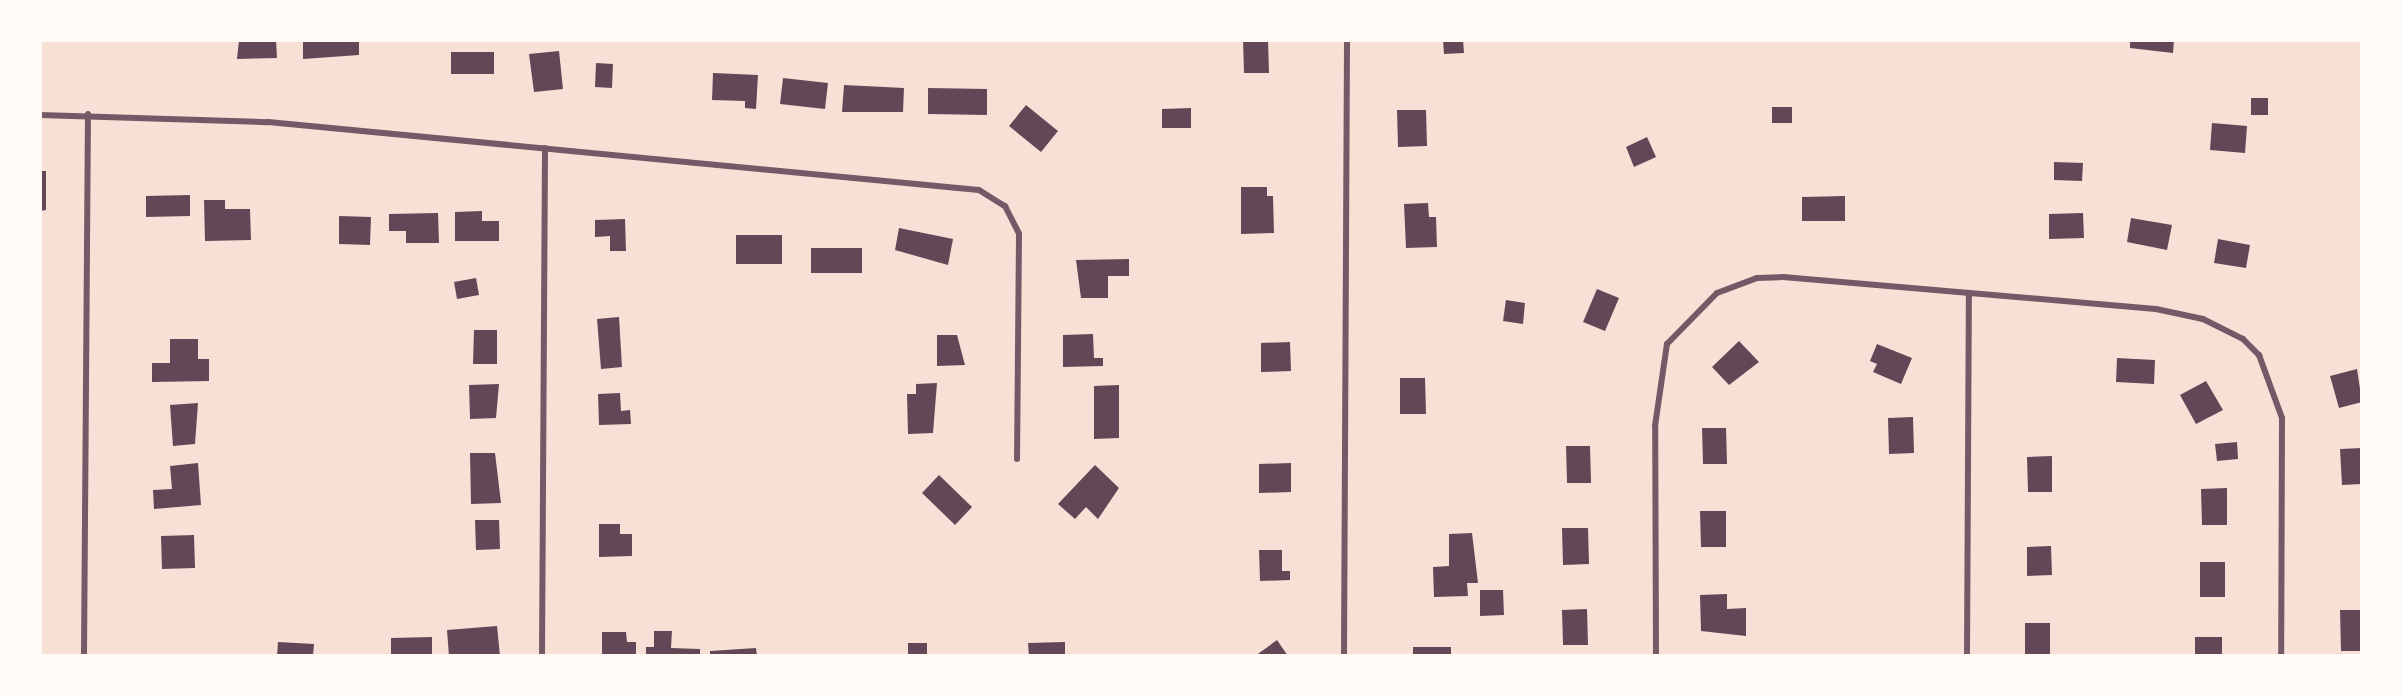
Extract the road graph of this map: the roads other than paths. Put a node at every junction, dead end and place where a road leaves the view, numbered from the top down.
1 (1347, 40) edge
2 (88, 114) junction
3 (40, 115) edge
4 (545, 148) junction
5 (1970, 294) junction
6 (1017, 459) dead end
7 (84, 656) edge
8 (542, 656) edge
9 (1344, 656) edge
10 (1656, 656) edge
11 (1966, 656) edge
12 (2281, 656) edge

1 - 9 street
2 - 3 street
2 - 4 street
2 - 7 street
4 - 6 street
4 - 8 street
5 - 10 street
5 - 11 street
5 - 12 street

